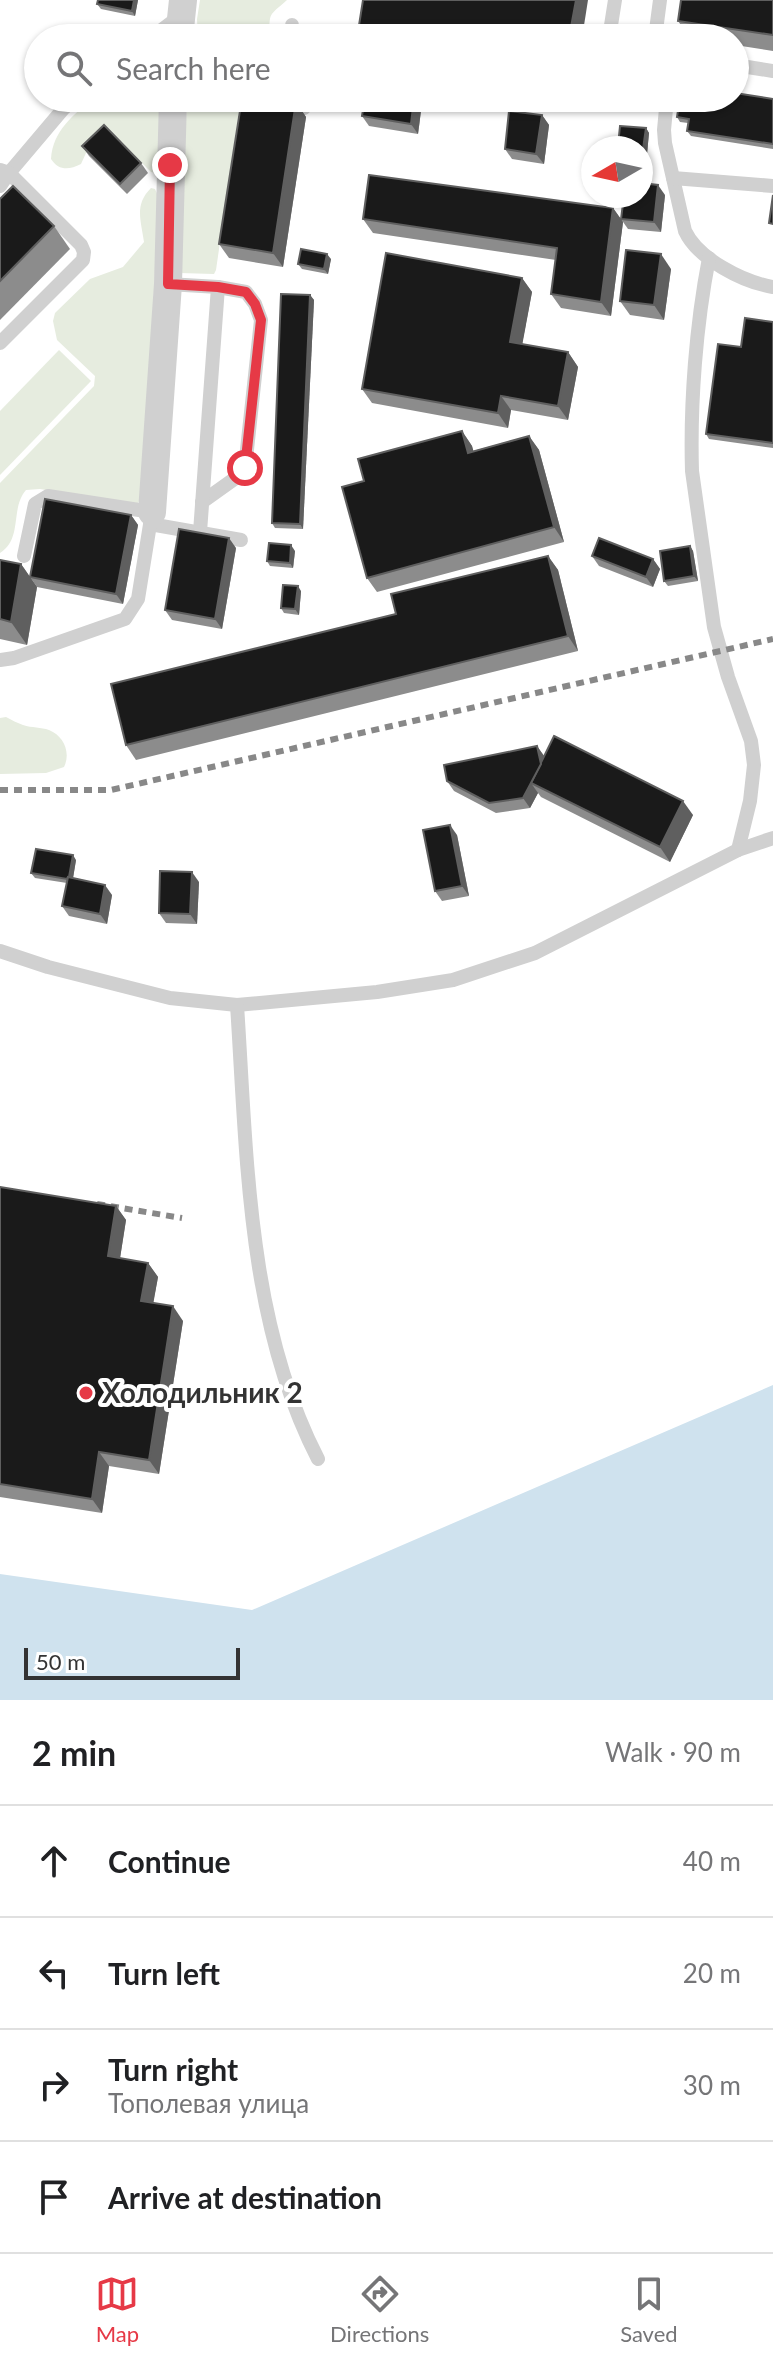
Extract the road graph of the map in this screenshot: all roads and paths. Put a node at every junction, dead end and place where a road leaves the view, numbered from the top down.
1 (615, 0) edge
2 (660, 0) edge
3 (611, 24) edge
4 (657, 24) edge
5 (749, 67) edge
6 (773, 71) edge
7 (60, 112) edge
8 (173, 112) edge
9 (666, 112) edge
10 (5, 172) edge
11 (673, 178) junction
12 (0, 186) edge
13 (773, 186) edge
14 (709, 258) junction
15 (168, 284) junction
16 (218, 287) junction
17 (773, 287) edge
18 (0, 343) edge
19 (202, 502) junction
20 (151, 518) junction
21 (200, 532) junction
22 (241, 540) dead end
23 (24, 556) dead end
24 (0, 660) edge
25 (773, 838) edge
26 (738, 850) junction
27 (0, 951) edge
28 (237, 1005) junction
29 (318, 1459) dead end

1 - 3 lane
2 - 4 lane
5 - 6 lane
7 - 10 lane
8 - 15 street
9 - 11 lane
10 - 12 lane
10 - 18 lane
11 - 13 lane
11 - 14 lane
14 - 17 lane
14 - 26 lane
15 - 16 lane
15 - 20 street
16 - 19 lane
16 - 19 lane
19 - 21 lane
20 - 21 lane
20 - 23 lane
20 - 24 lane
21 - 22 lane
25 - 26 lane
26 - 28 lane
27 - 28 lane
28 - 29 lane

